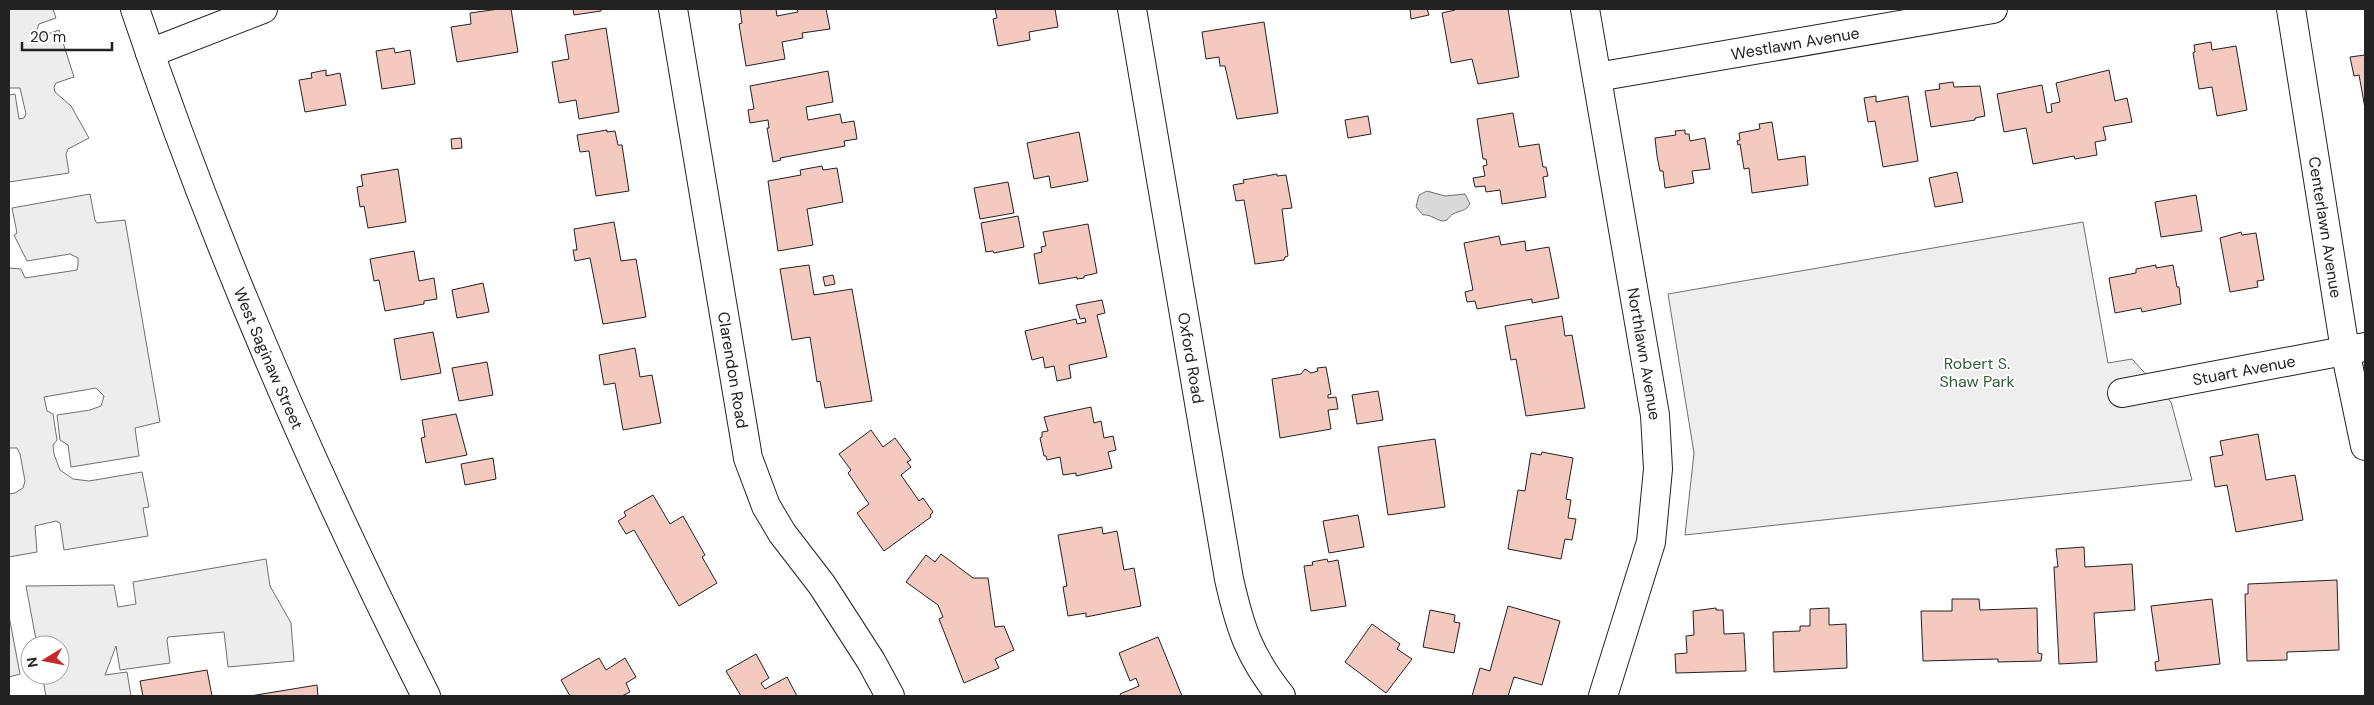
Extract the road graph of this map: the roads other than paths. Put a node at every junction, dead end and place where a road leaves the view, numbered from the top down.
1 (135, 9) edge
2 (263, 9) edge
3 (673, 9) edge
4 (1132, 9) edge
5 (1585, 9) edge
6 (1993, 9) edge
7 (2291, 9) edge
8 (150, 53) junction
9 (1597, 78) junction
10 (2355, 348) edge
11 (2122, 393) dead end
12 (2365, 446) edge
13 (426, 696) edge
14 (890, 696) edge
15 (1281, 696) edge
16 (1603, 696) edge

1 - 8 street, West Saginaw Street
2 - 8 street
3 - 14 street, Clarendon Road
4 - 15 street, Oxford Road
5 - 9 street, Northlawn Avenue
6 - 9 street, Westlawn Avenue
7 - 10 street, Centerlawn Avenue
8 - 13 street, West Saginaw Street
9 - 16 street, Northlawn Avenue
10 - 11 street, Stuart Avenue
10 - 12 street, Centerlawn Avenue

